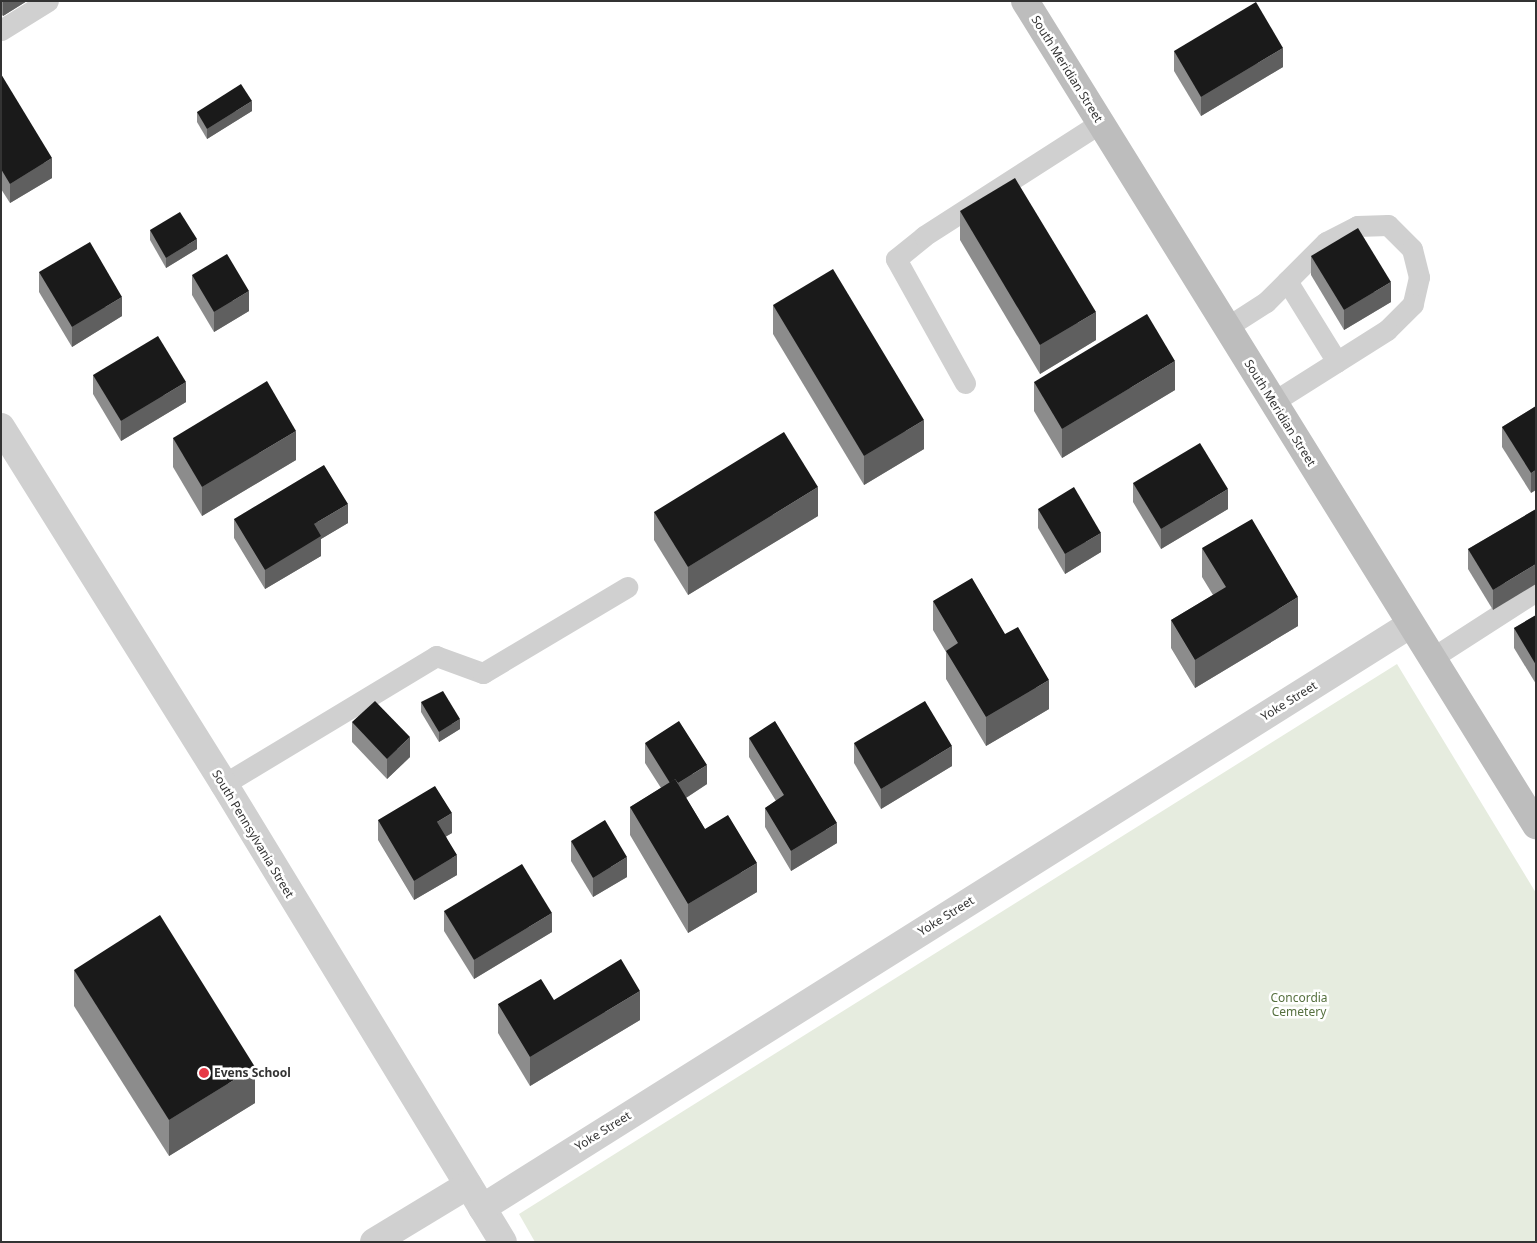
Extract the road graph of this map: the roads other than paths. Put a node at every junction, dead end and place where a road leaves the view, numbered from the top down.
1 (48, 1) edge
2 (1025, 1) edge
3 (1, 30) edge
4 (1100, 122) junction
5 (1287, 281) junction
6 (1227, 327) junction
7 (1337, 362) junction
8 (965, 383) dead end
9 (1274, 402) junction
10 (1, 427) edge
11 (627, 587) dead end
12 (1536, 591) edge
13 (1411, 624) junction
14 (1432, 658) junction
15 (224, 784) junction
16 (1536, 825) edge
17 (468, 1185) junction
18 (482, 1208) junction
19 (374, 1242) edge
20 (503, 1242) edge

1 - 3 lane
2 - 4 main road, South Meridian Street
4 - 6 main road, South Meridian Street
4 - 8 lane
5 - 6 lane
5 - 7 lane
5 - 7 lane
6 - 9 main road, South Meridian Street
7 - 9 lane
9 - 13 main road, South Meridian Street
10 - 15 street, South Pennsylvania Street
11 - 15 lane
12 - 14 lane
13 - 14 main road, South Meridian Street
13 - 18 street, Yoke Street
14 - 16 main road, South Meridian Street
15 - 17 street, South Pennsylvania Street
17 - 18 street, South Pennsylvania Street
17 - 19 street
18 - 20 street, South Pennsylvania Street

